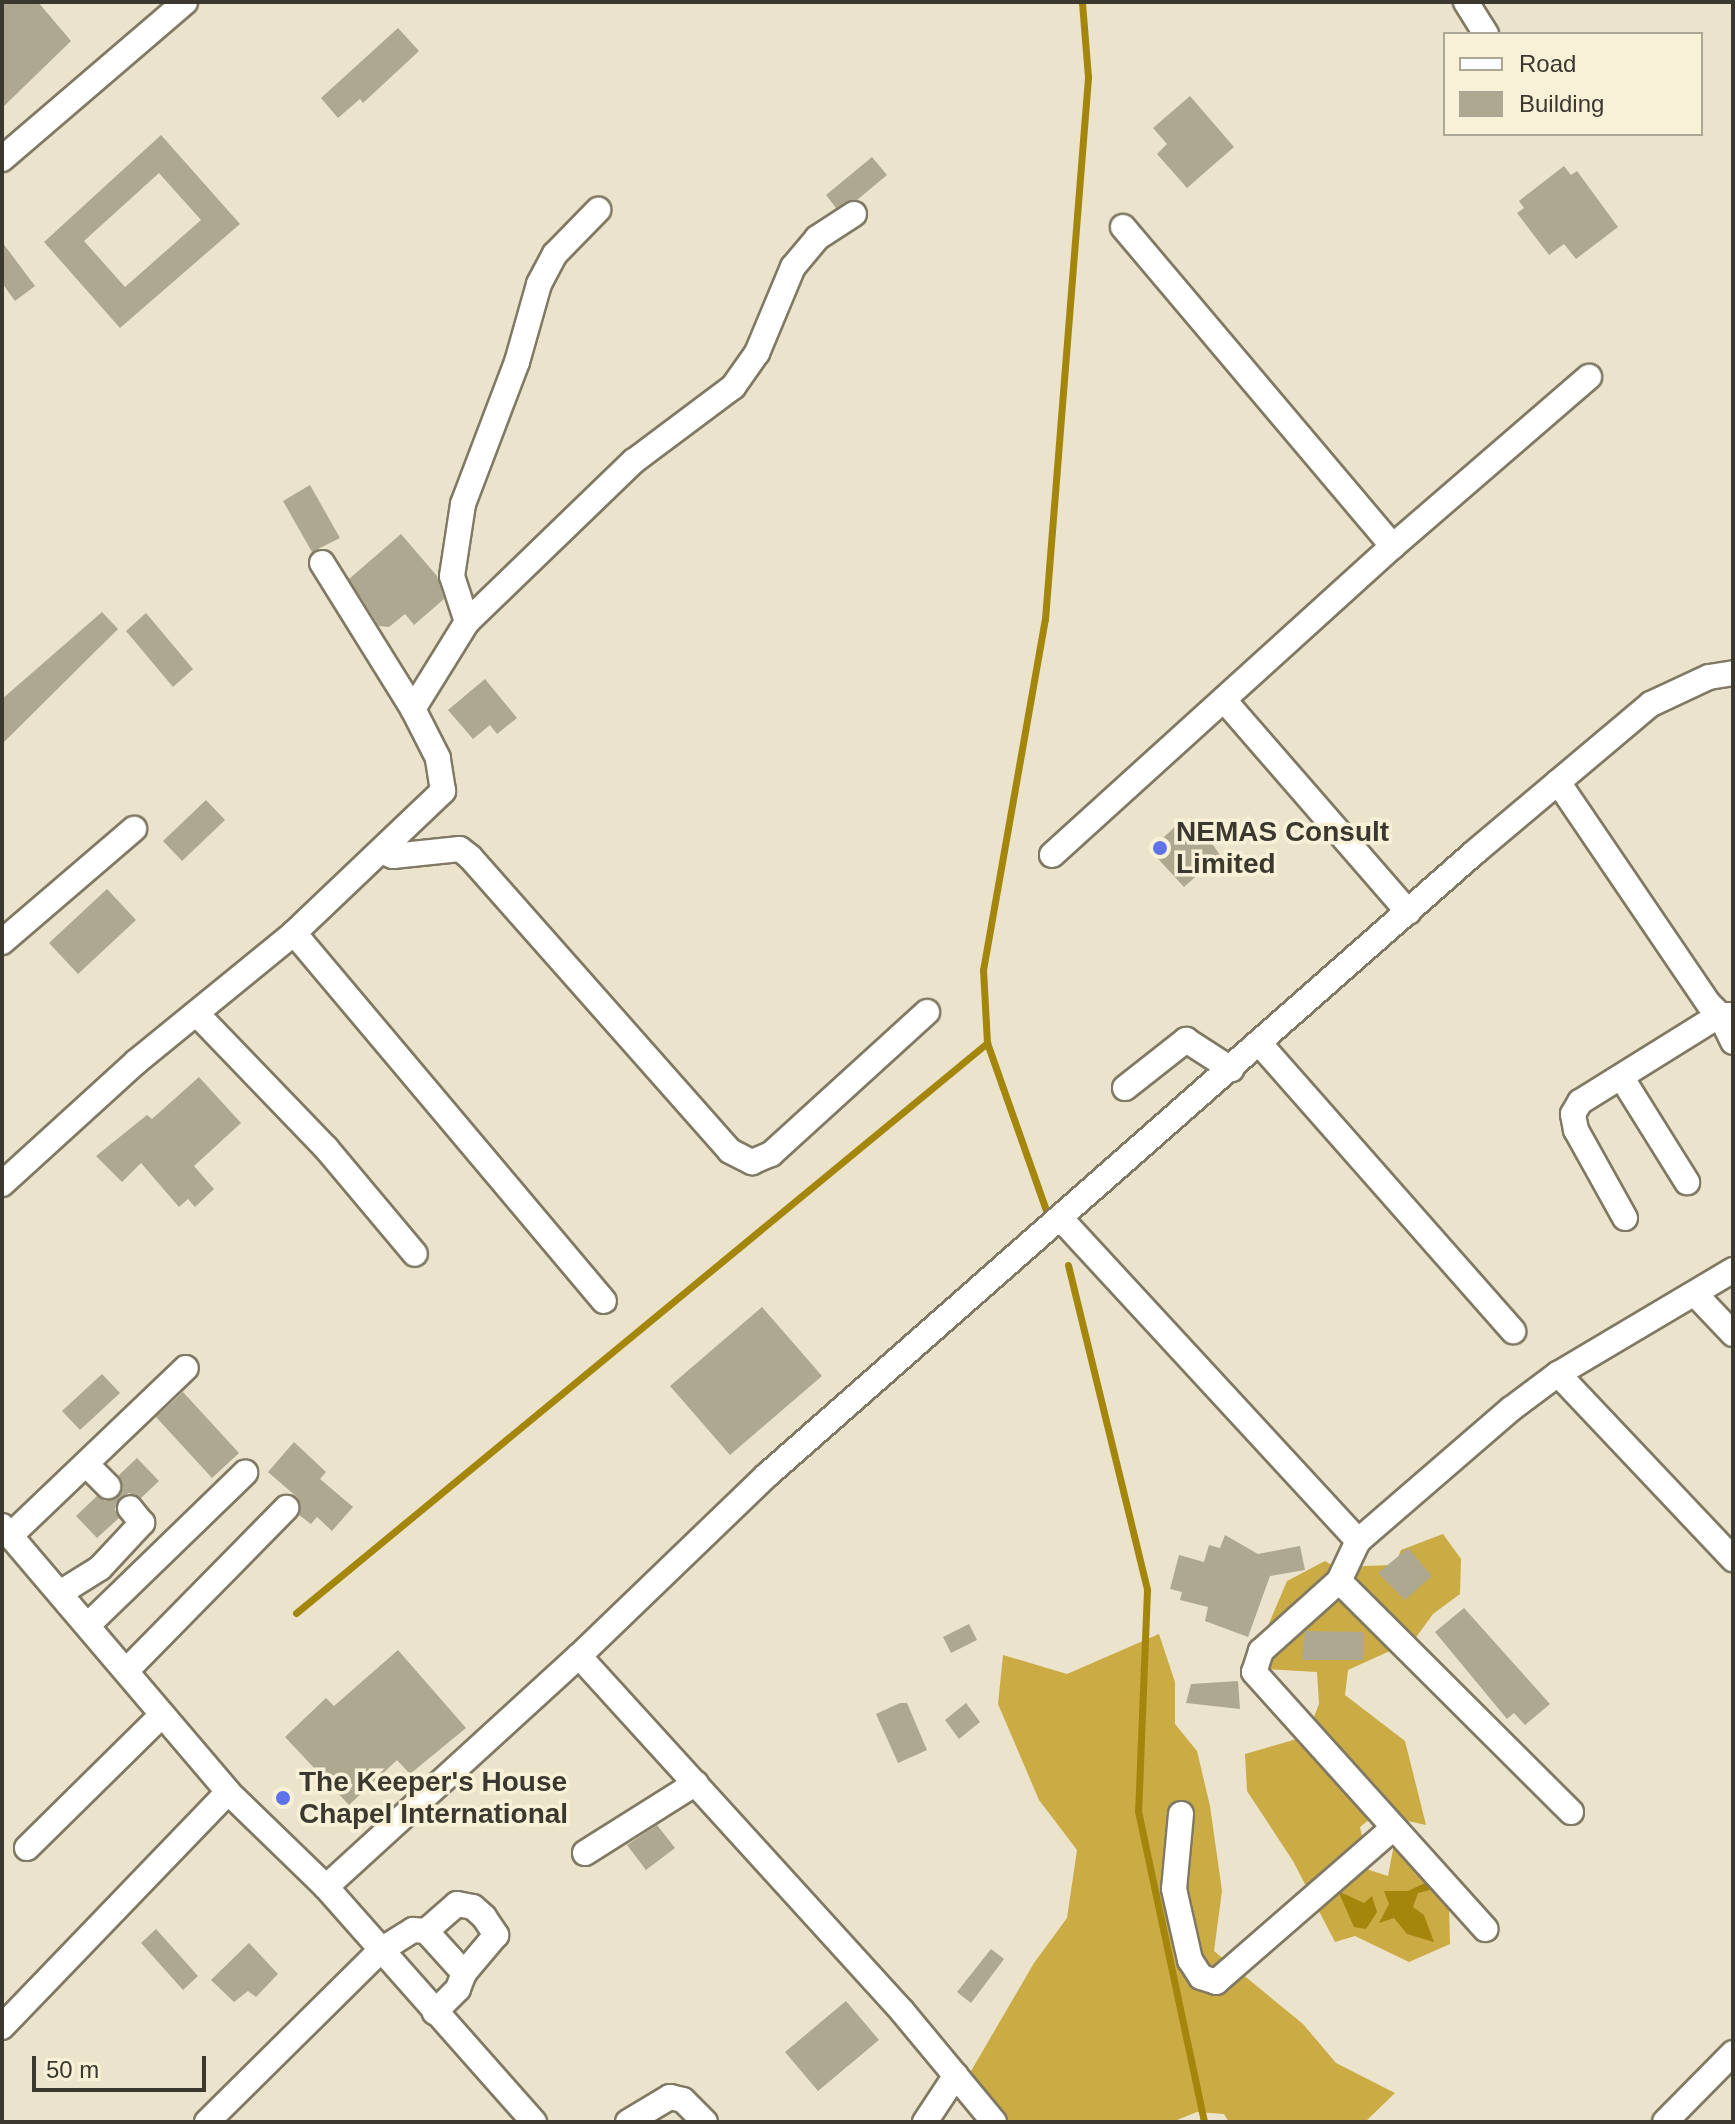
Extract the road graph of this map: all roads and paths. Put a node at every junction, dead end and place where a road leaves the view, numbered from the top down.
1 (185, 2) edge
2 (1466, 2) edge
3 (1485, 32) edge
4 (2, 159) edge
5 (598, 210) dead end
6 (854, 214) dead end
7 (1123, 227) dead end
8 (1589, 377) dead end
9 (1393, 546) junction
10 (322, 563) dead end
11 (467, 622) junction
12 (1733, 673) edge
13 (1224, 700) junction
14 (413, 709) junction
15 (1558, 782) junction
16 (134, 829) dead end
17 (381, 851) junction
18 (1052, 855) dead end
19 (1408, 912) junction
20 (294, 933) junction
21 (2, 942) edge
22 (927, 1012) dead end
23 (197, 1014) junction
24 (1727, 1015) edge
25 (1733, 1042) edge
26 (1260, 1044) junction
27 (1231, 1069) junction
28 (1622, 1078) junction
29 (1125, 1088) dead end
30 (1687, 1182) dead end
31 (2, 1184) edge
32 (1625, 1218) dead end
33 (1062, 1220) junction
34 (415, 1254) dead end
35 (1733, 1270) edge
36 (1695, 1294) junction
37 (604, 1301) dead end
38 (1513, 1331) dead end
39 (1733, 1334) edge
40 (186, 1368) dead end
41 (1558, 1374) junction
42 (87, 1465) junction
43 (245, 1473) dead end
44 (108, 1486) dead end
45 (130, 1508) dead end
46 (286, 1508) dead end
47 (6, 1531) edge
48 (1358, 1541) junction
49 (1733, 1559) edge
50 (1339, 1581) junction
51 (60, 1593) junction
52 (88, 1625) junction
53 (579, 1656) junction
54 (128, 1669) junction
55 (162, 1715) junction
56 (696, 1783) junction
57 (228, 1792) junction
58 (1571, 1812) dead end
59 (1181, 1814) dead end
60 (1393, 1828) junction
61 (27, 1848) dead end
62 (585, 1853) dead end
63 (326, 1887) junction
64 (1485, 1929) dead end
65 (426, 1931) junction
66 (381, 1950) junction
67 (464, 1973) junction
68 (435, 2012) junction
69 (2, 2027) edge
70 (1733, 2053) edge
71 (956, 2075) junction
72 (207, 2122) edge
73 (534, 2122) edge
74 (628, 2122) edge
75 (705, 2122) edge
76 (925, 2122) edge
77 (994, 2122) edge
78 (1665, 2122) edge

1 - 4 street
2 - 3 street
5 - 11 street
6 - 11 street
7 - 9 street
8 - 9 street
9 - 13 street
10 - 14 street
11 - 14 street
12 - 15 street
13 - 18 street
13 - 19 street
14 - 17 street
15 - 19 street
15 - 24 street
16 - 21 street
17 - 20 street
17 - 22 street
19 - 26 street
20 - 23 street
20 - 37 street
23 - 31 street
23 - 34 street
24 - 25 street
24 - 28 street
26 - 27 street
26 - 38 street
27 - 29 street
27 - 33 street
28 - 30 street
28 - 32 street
33 - 48 street
33 - 53 street
35 - 36 street
36 - 39 street
36 - 41 street
40 - 42 street
41 - 48 street
41 - 49 street
42 - 44 street
42 - 47 street
43 - 52 street
45 - 51 street
46 - 54 street
47 - 51 street
48 - 50 street
50 - 58 street
50 - 60 street
51 - 52 street
52 - 54 street
53 - 56 street
53 - 63 street
54 - 55 street
55 - 57 street
55 - 61 street
56 - 62 street
56 - 71 street
57 - 63 street
57 - 69 street
59 - 60 street
60 - 64 street
63 - 66 street
65 - 66 street
65 - 67 street
65 - 67 street
66 - 68 street
66 - 72 street
67 - 68 street
68 - 73 street
70 - 78 street
71 - 76 street
71 - 77 street
74 - 75 street

